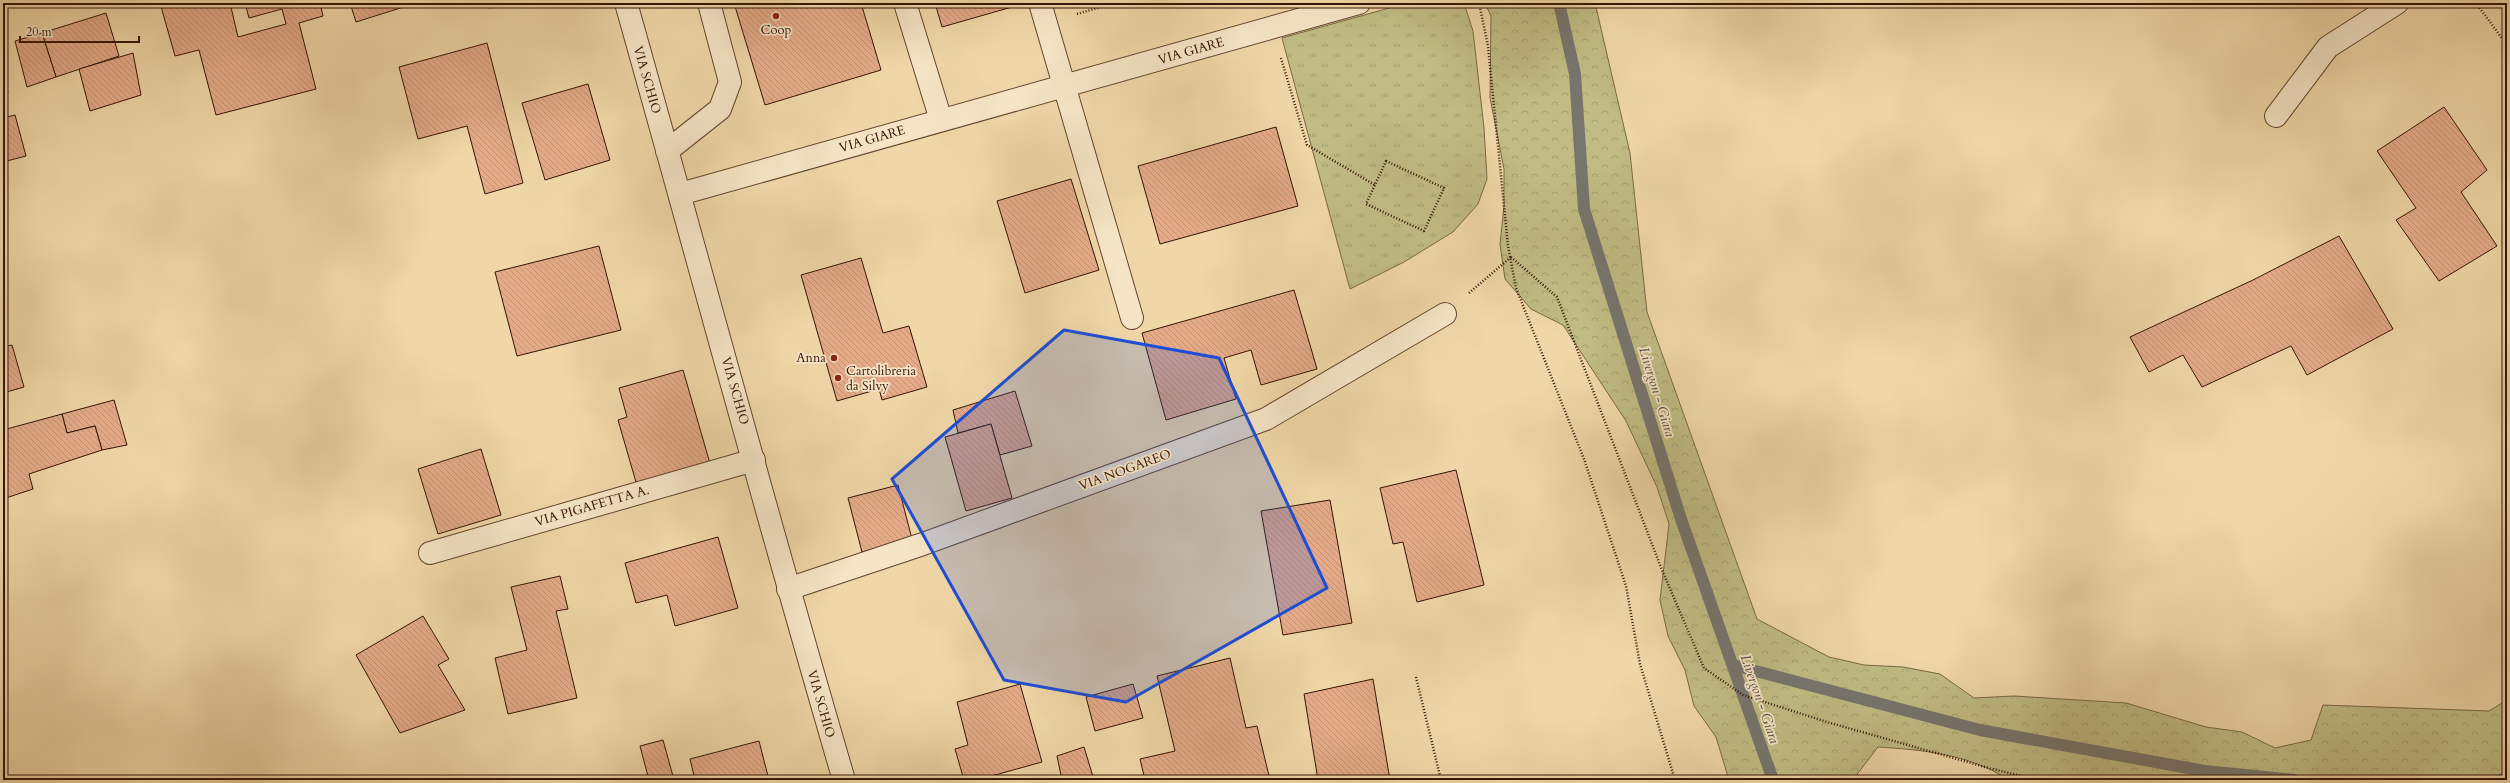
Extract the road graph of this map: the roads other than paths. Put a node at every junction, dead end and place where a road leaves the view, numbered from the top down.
1 (626, 3) edge
2 (709, 3) edge
3 (905, 3) edge
4 (1360, 3) edge
5 (2397, 3) edge
6 (1043, 13) edge
7 (1064, 86) junction
8 (2276, 116) dead end
9 (941, 120) junction
10 (667, 151) junction
11 (680, 194) junction
12 (1445, 314) road end
13 (1132, 318) dead end
14 (754, 460) junction
15 (430, 552) dead end
16 (788, 589) junction
17 (844, 780) edge

1 - 10 street, VIA SCHIO
2 - 10 street
3 - 9 street
4 - 7 street, VIA GIARE
5 - 8 street
6 - 7 street
7 - 9 street, VIA GIARE
7 - 13 street
9 - 11 street, VIA GIARE
10 - 11 street, VIA SCHIO
11 - 14 street, VIA SCHIO
12 - 16 street, VIA NOGAREO
14 - 15 street, VIA PIGAFETTA A.
14 - 16 street, VIA SCHIO
16 - 17 street, VIA SCHIO

